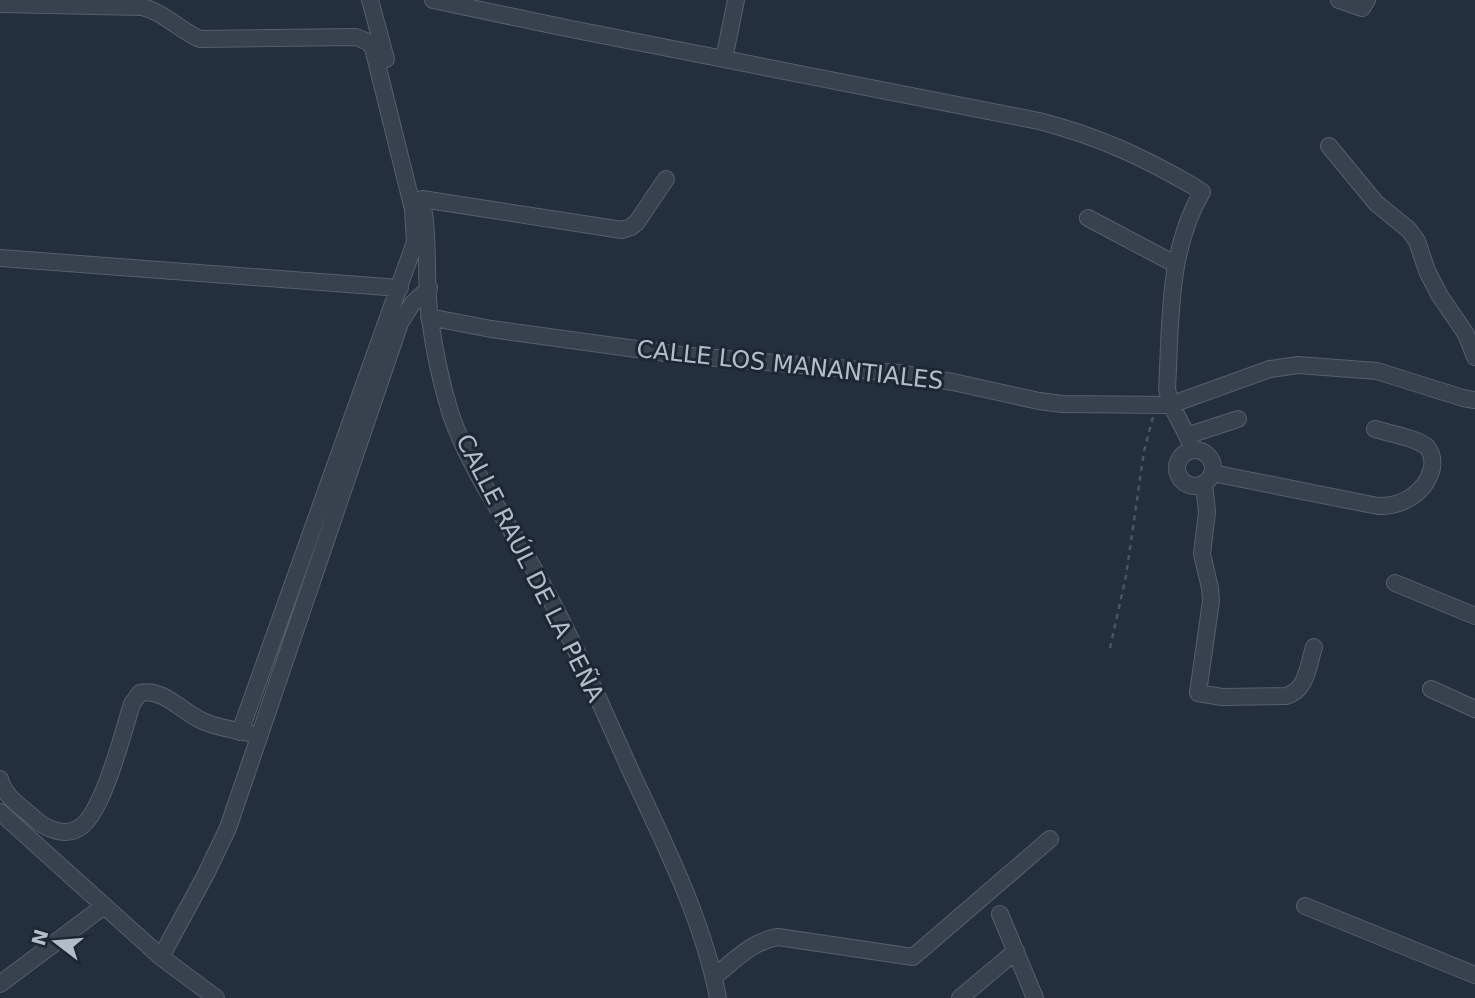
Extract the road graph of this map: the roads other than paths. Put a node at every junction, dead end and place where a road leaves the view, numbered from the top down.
1 (370, 0) edge
2 (433, 0) edge
3 (736, 0) edge
4 (1339, 0) edge
5 (1367, 0) edge
6 (0, 4) edge
7 (724, 59) junction
8 (1329, 146) dead end
9 (666, 179) dead end
10 (422, 199) junction
11 (1088, 218) dead end
12 (0, 258) edge
13 (1175, 264) junction
14 (400, 288) junction
15 (429, 288) junction
16 (429, 317) junction
17 (1475, 357) edge
18 (1475, 400) edge
19 (1163, 404) junction
20 (1238, 419) dead end
21 (1375, 429) dead end
22 (1191, 442) junction
23 (1208, 478) junction
24 (1395, 583) dead end
25 (1475, 616) edge
26 (1314, 647) dead end
27 (1431, 689) dead end
28 (1475, 709) edge
29 (240, 732) junction
30 (260, 736) junction
31 (0, 779) edge
32 (0, 812) edge
33 (1050, 839) dead end
34 (104, 906) junction
35 (1305, 906) dead end
36 (1000, 914) dead end
37 (1016, 951) junction
38 (160, 957) junction
39 (1475, 975) edge
40 (714, 977) junction
41 (0, 984) edge
42 (216, 998) edge
43 (718, 998) edge
44 (960, 998) edge
45 (1035, 998) edge

1 - 10 street, CALLE RAÚL DE LA PEÑA
2 - 7 street
3 - 7 street
4 - 5 street
6 - 14 street
7 - 13 street
8 - 17 street
9 - 10 street
10 - 15 street, CALLE RAÚL DE LA PEÑA
11 - 13 street
12 - 14 street
13 - 19 street
14 - 29 street
15 - 16 street, CALLE RAÚL DE LA PEÑA
15 - 30 street
16 - 19 street, CALLE LOS MANANTIALES
16 - 40 street, CALLE RAÚL DE LA PEÑA
18 - 19 street, CALLE LOS MANANTIALES
19 - 22 street
20 - 22 street
21 - 23 street
22 - 23 street
22 - 23 street
23 - 26 street
24 - 25 street
27 - 28 street
29 - 30 street
29 - 31 street
30 - 38 street
32 - 34 street
33 - 40 street
34 - 38 street
34 - 41 street
35 - 39 street
36 - 37 street
37 - 44 street
37 - 45 street
38 - 42 street
40 - 43 street, CALLE RAÚL DE LA PEÑA

